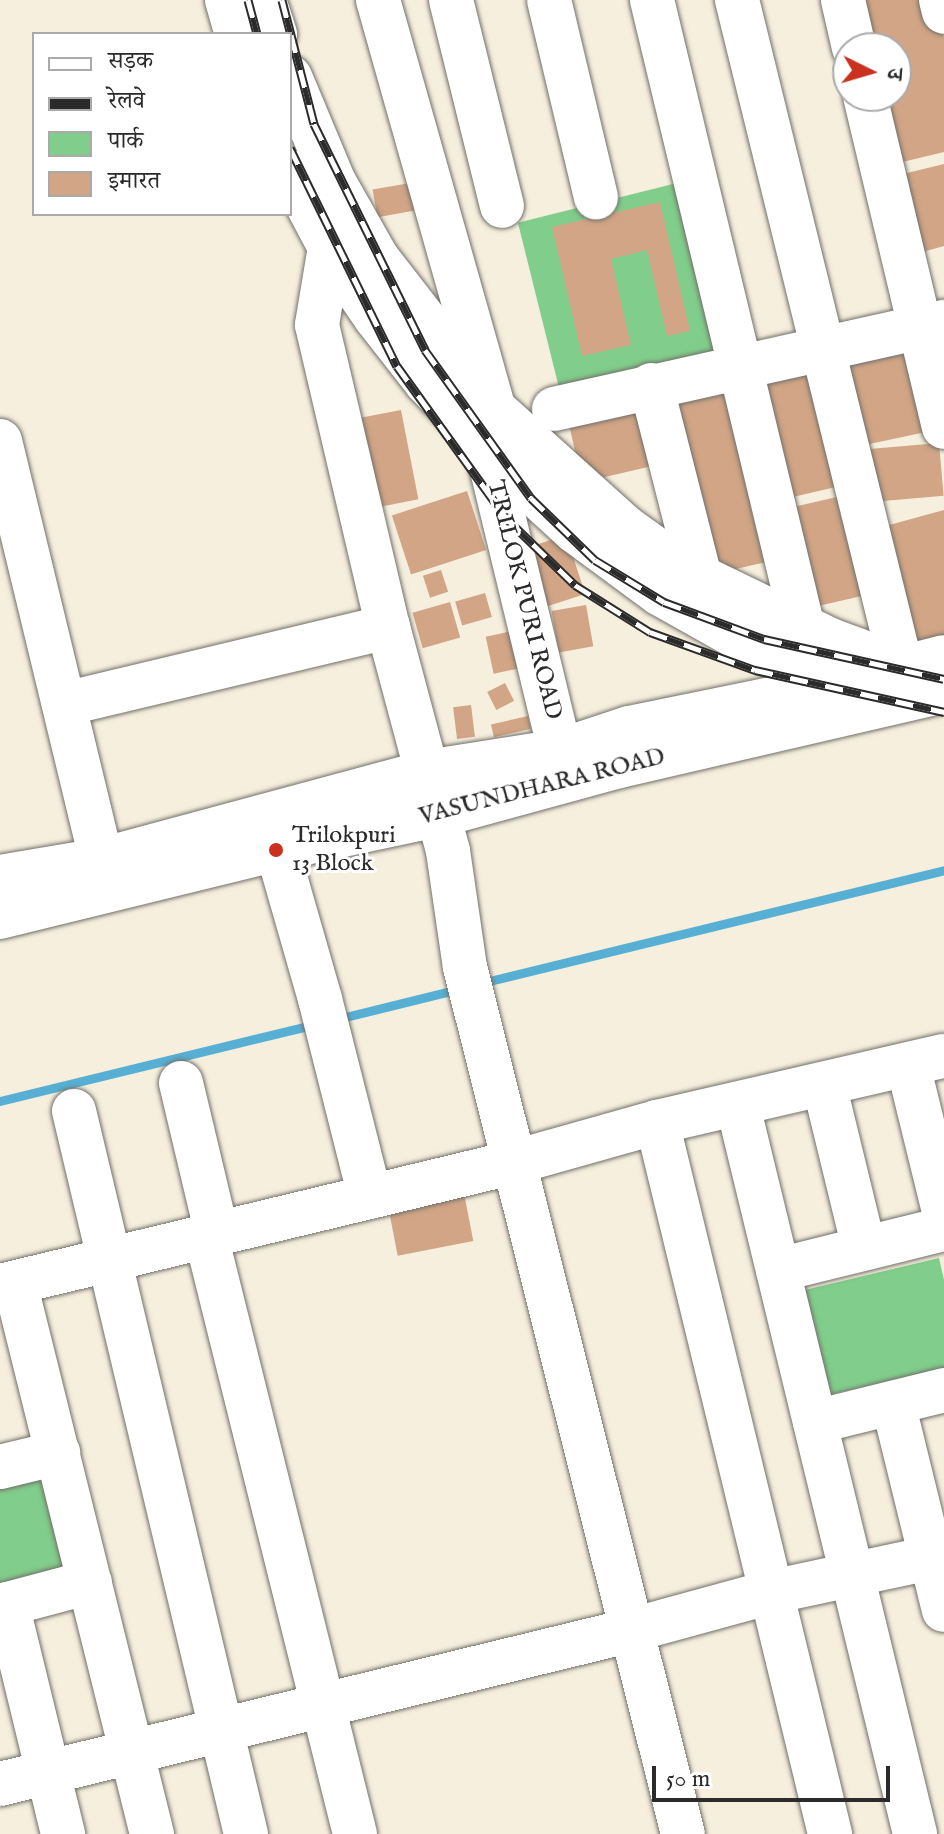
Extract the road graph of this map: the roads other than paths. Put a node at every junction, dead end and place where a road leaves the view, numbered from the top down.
1 (227, 0) edge
2 (264, 0) edge
3 (378, 0) edge
4 (451, 0) edge
5 (549, 0) edge
6 (652, 0) edge
7 (737, 0) edge
8 (843, 0) edge
9 (941, 0) edge
10 (944, 12) edge
11 (236, 32) edge
12 (274, 32) edge
13 (850, 32) edge
14 (292, 82) edge
15 (870, 112) edge
16 (292, 174) edge
17 (596, 197) dead end
18 (502, 206) dead end
19 (341, 232) junction
20 (932, 324) edge
21 (824, 348) junction
22 (741, 367) junction
23 (651, 385) junction
24 (554, 409) dead end
25 (944, 427) edge
26 (491, 429) junction
27 (0, 441) edge
28 (700, 577) junction
29 (388, 627) junction
30 (944, 657) edge
31 (901, 666) junction
32 (826, 667) junction
33 (944, 691) edge
34 (64, 704) junction
35 (560, 751) junction
36 (427, 772) junction
37 (438, 814) junction
38 (273, 833) junction
39 (101, 860) junction
40 (3, 864) edge
41 (0, 917) edge
42 (926, 1061) edge
43 (181, 1083) dead end
44 (824, 1084) junction
45 (738, 1106) junction
46 (74, 1111) dead end
47 (657, 1122) junction
48 (515, 1162) junction
49 (370, 1197) junction
50 (944, 1212) edge
51 (944, 1229) edge
52 (212, 1235) junction
53 (864, 1248) junction
54 (110, 1259) junction
55 (778, 1270) junction
56 (8, 1284) edge
57 (944, 1390) edge
58 (893, 1403) junction
59 (815, 1422) junction
60 (58, 1453) junction
61 (0, 1467) edge
62 (938, 1556) edge
63 (852, 1576) junction
64 (90, 1582) junction
65 (771, 1592) junction
66 (4, 1605) edge
67 (944, 1610) edge
68 (632, 1630) junction
69 (322, 1705) junction
70 (221, 1729) junction
71 (132, 1751) junction
72 (48, 1773) junction
73 (0, 1784) edge
74 (63, 1834) edge
75 (152, 1834) edge
76 (246, 1834) edge
77 (355, 1834) edge
78 (683, 1834) edge
79 (830, 1834) edge
80 (915, 1834) edge

1 - 11 street
2 - 12 street
3 - 26 street
4 - 18 street
5 - 17 street
6 - 22 street
7 - 21 street
8 - 13 street
9 - 10 street
14 - 19 street, TRILOK PURI ROAD
15 - 20 street
16 - 19 street, TRILOK PURI ROAD
19 - 26 street, TRILOK PURI ROAD
19 - 29 street
20 - 21 street
20 - 25 street
21 - 22 street
21 - 31 street
22 - 23 street
22 - 32 street
23 - 24 street
23 - 28 street
26 - 28 street, TRILOK PURI ROAD
26 - 32 street, TRILOK PURI ROAD
26 - 35 street, TRILOK PURI ROAD
27 - 34 street
28 - 32 street, TRILOK PURI ROAD
29 - 34 street
29 - 36 street
30 - 31 street, VASUNDHARA ROAD
31 - 32 street, VASUNDHARA ROAD
32 - 33 street, VASUNDHARA ROAD
32 - 35 street, VASUNDHARA ROAD
32 - 37 street, VASUNDHARA ROAD
34 - 39 street
35 - 36 street, VASUNDHARA ROAD
36 - 37 street
36 - 38 street, VASUNDHARA ROAD
37 - 38 street, VASUNDHARA ROAD
37 - 48 street
38 - 39 street, VASUNDHARA ROAD
38 - 41 street, VASUNDHARA ROAD
38 - 49 street
39 - 40 street, VASUNDHARA ROAD
42 - 44 street
42 - 50 street
43 - 52 street
44 - 45 street
44 - 53 street
45 - 47 street
45 - 55 street
46 - 54 street
47 - 48 street
47 - 65 street
48 - 49 street
48 - 68 street
49 - 52 street
51 - 53 street
52 - 54 street
52 - 69 street
53 - 55 street
54 - 56 street
54 - 70 street
55 - 59 street
56 - 60 street
57 - 58 street
58 - 59 street
58 - 62 street
59 - 63 street
60 - 61 street
60 - 64 street
62 - 63 street
62 - 67 street
63 - 65 street
63 - 80 street
64 - 66 street
64 - 71 street
65 - 68 street
65 - 79 street
66 - 72 street
68 - 69 street
68 - 78 street
69 - 70 street
69 - 77 street
70 - 71 street
70 - 76 street
71 - 72 street
71 - 75 street
72 - 73 street
72 - 74 street

